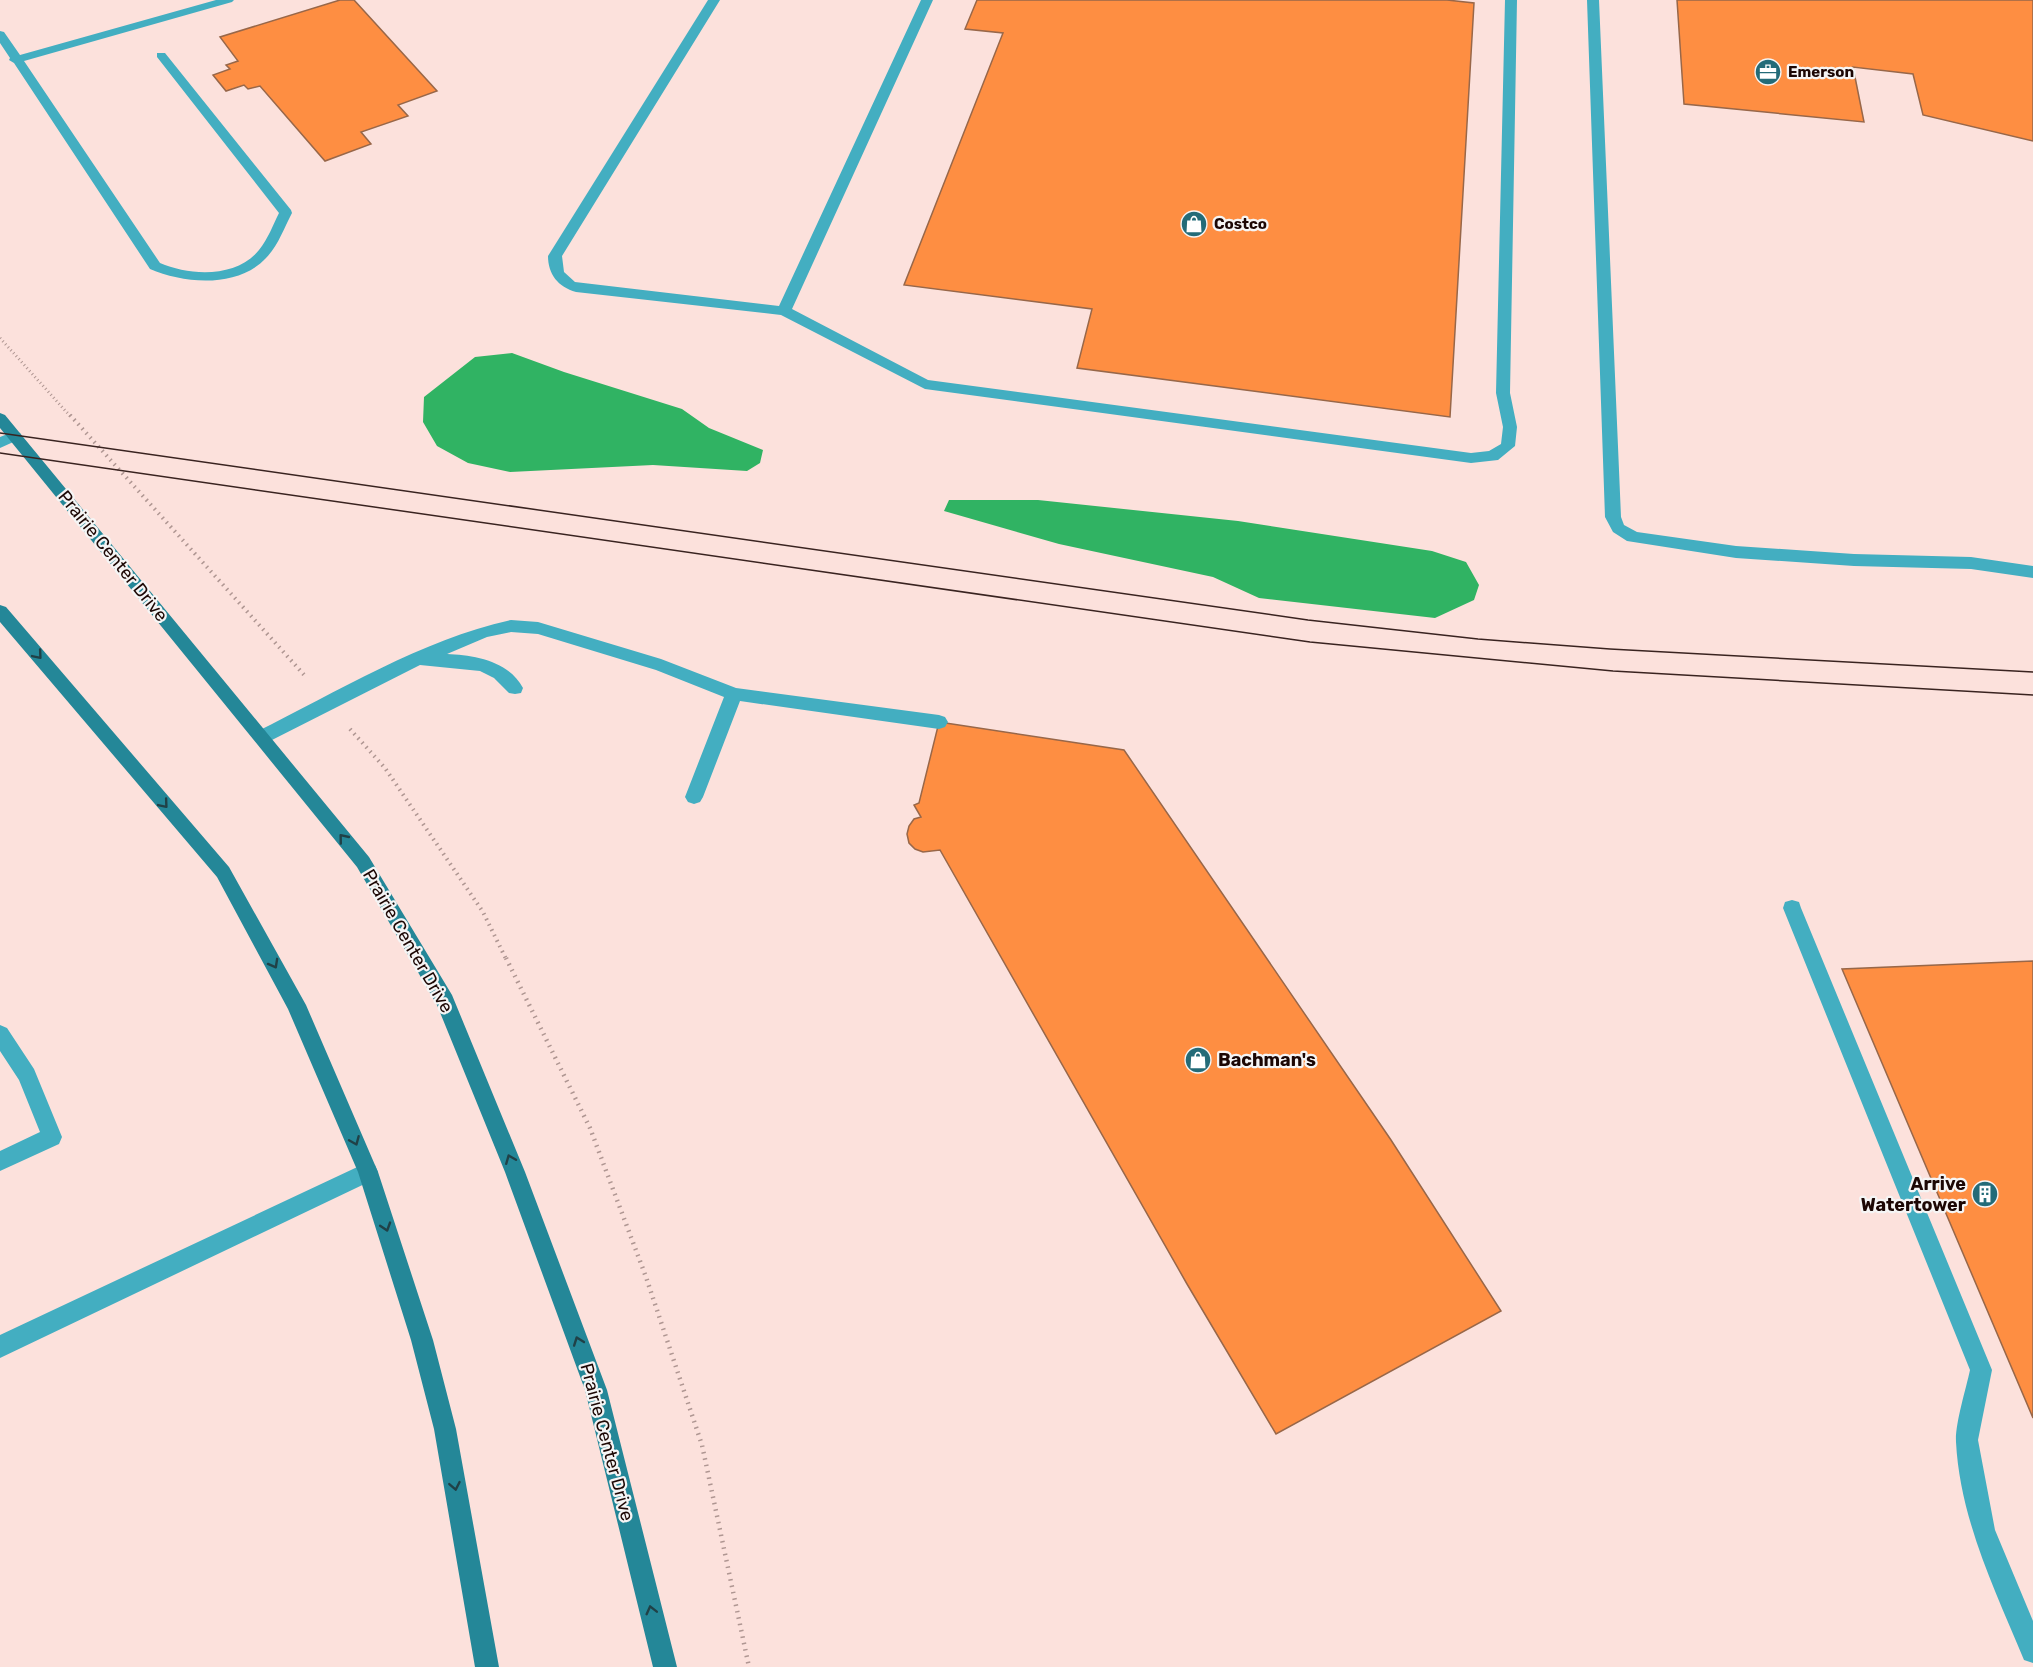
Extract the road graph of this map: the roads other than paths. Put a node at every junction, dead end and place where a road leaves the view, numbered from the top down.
1 (228, 0) edge
2 (714, 0) edge
3 (927, 0) edge
4 (1510, 0) edge
5 (1593, 0) edge
6 (1, 37) edge
7 (161, 55) dead end
8 (15, 60) junction
9 (784, 311) junction
10 (0, 418) edge
11 (8, 440) edge
12 (2033, 572) edge
13 (0, 611) edge
14 (418, 659) junction
15 (515, 688) dead end
16 (734, 694) junction
17 (939, 722) dead end
18 (262, 737) junction
19 (693, 797) dead end
20 (1792, 908) dead end
21 (0, 1034) edge
22 (0, 1161) edge
23 (368, 1172) junction
24 (0, 1347) edge
25 (2025, 1612) edge
26 (2033, 1651) edge
27 (487, 1667) edge
28 (665, 1667) edge

1 - 8 lane
2 - 9 lane
3 - 9 lane
4 - 9 lane
5 - 12 lane
6 - 8 lane
7 - 8 lane
10 - 11 main road, Prairie Center Drive
11 - 18 main road, Prairie Center Drive
13 -> 23 main road
14 - 15 lane
14 - 16 lane
14 - 18 lane
16 - 17 lane
16 - 19 lane
28 -> 18 main road, Prairie Center Drive
20 - 25 lane
21 - 22 lane
23 - 24 lane
23 -> 27 main road
25 - 26 lane

